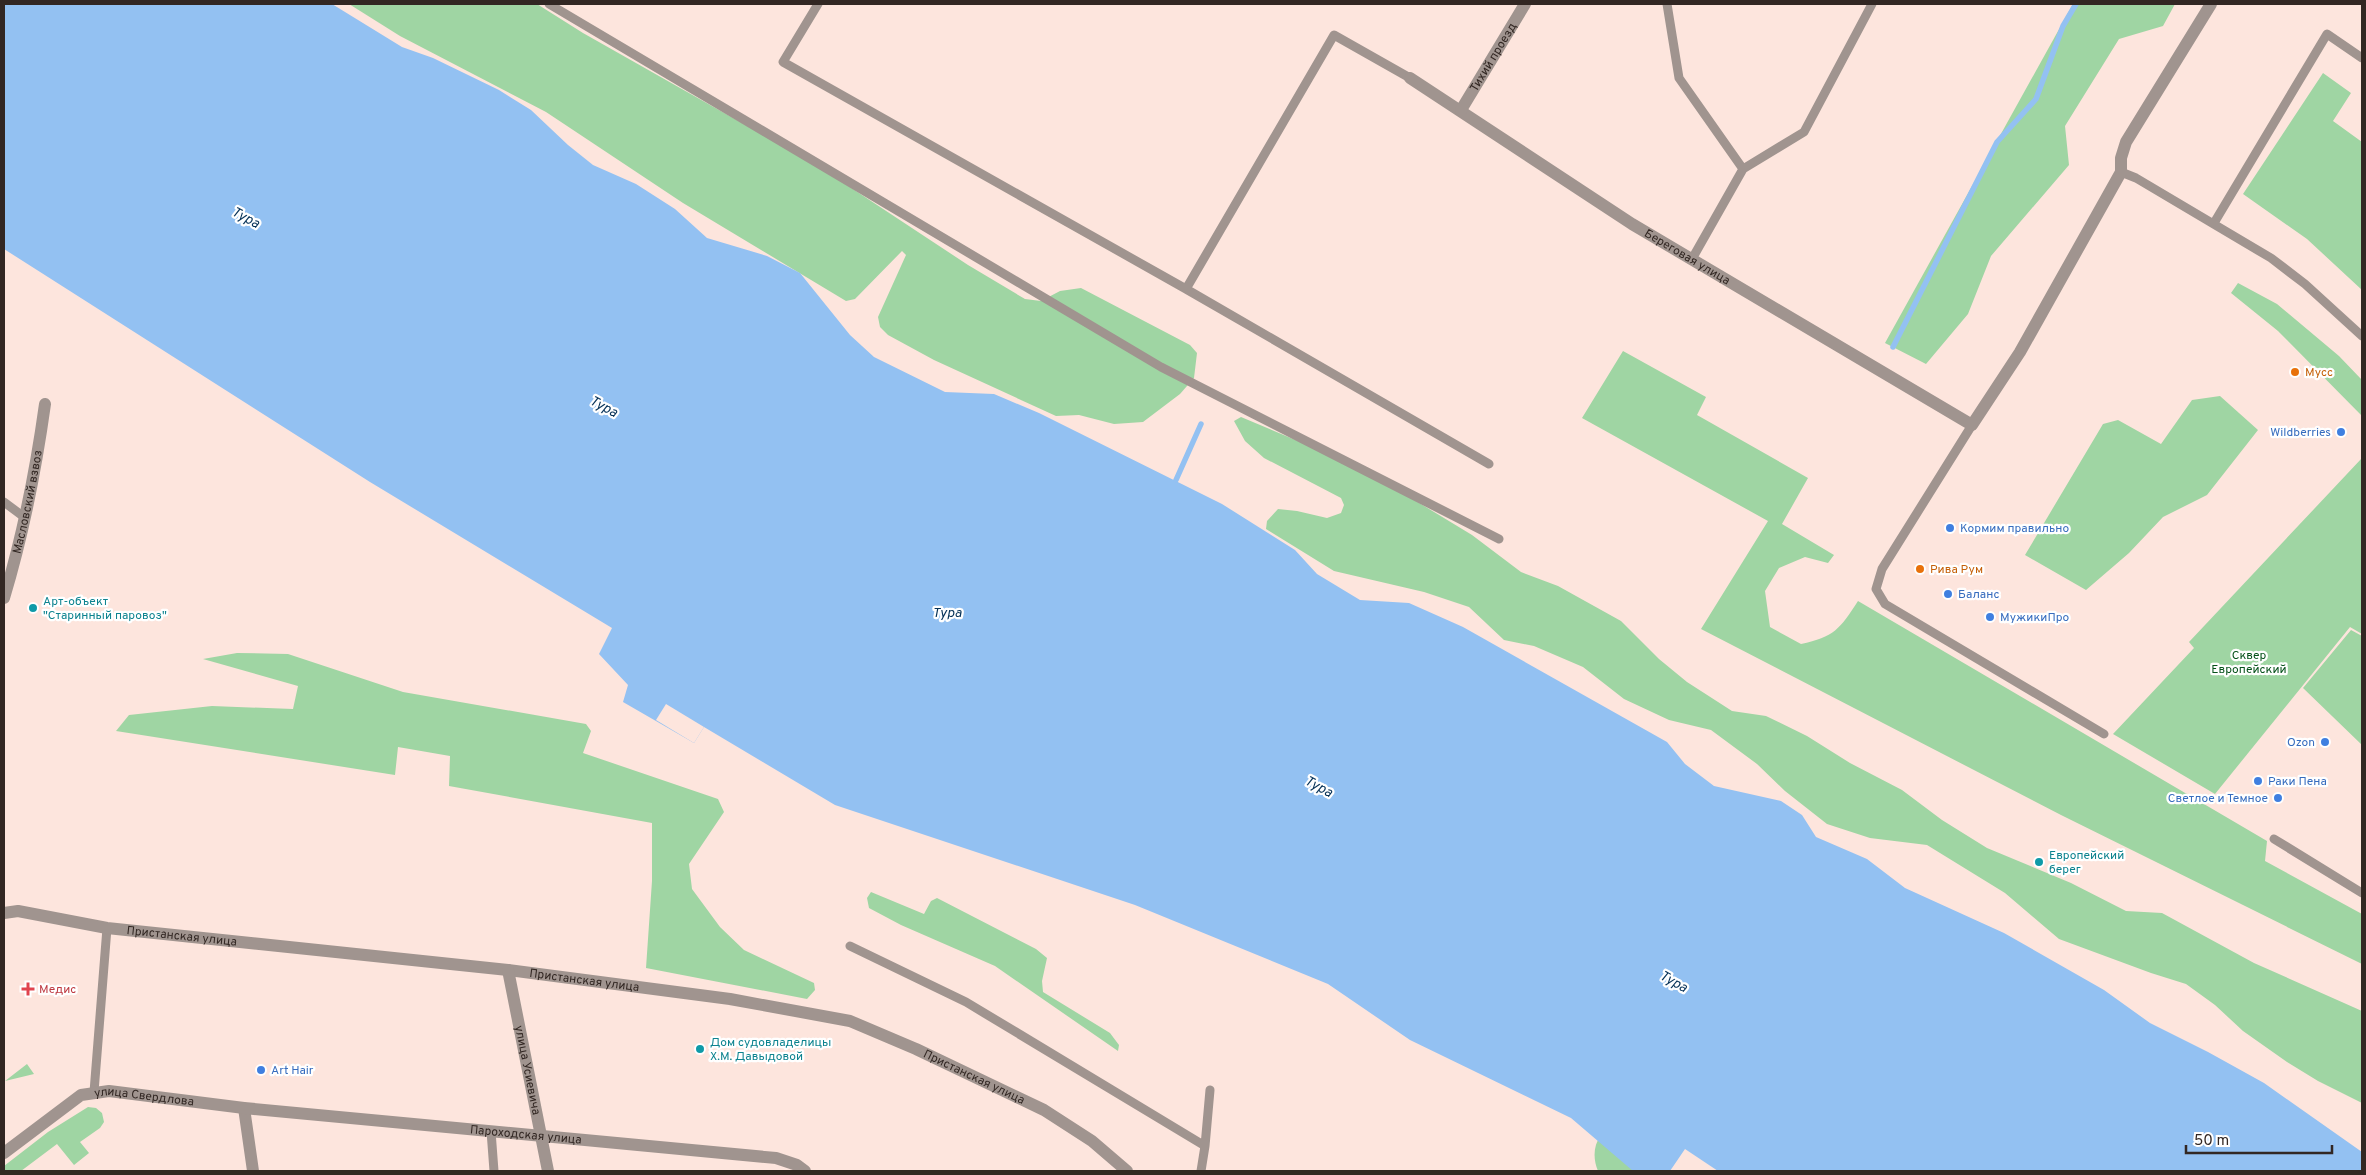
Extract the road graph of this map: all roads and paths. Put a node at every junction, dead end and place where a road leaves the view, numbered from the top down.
1 (549, 4) edge
2 (818, 4) edge
3 (1526, 4) edge
4 (1667, 4) edge
5 (1872, 4) edge
6 (2211, 4) edge
7 (2362, 58) edge
8 (1410, 78) joint
9 (1461, 110) junction
10 (1743, 169) junction
11 (2121, 172) junction
12 (2214, 223) junction
13 (1692, 259) junction
14 (1186, 289) junction
15 (2362, 336) edge
16 (45, 404) dead end
17 (1972, 425) junction
18 (1489, 464) dead end
19 (4, 502) edge
20 (24, 517) junction
21 (1499, 539) dead end
22 (4, 598) edge
23 (2104, 734) dead end
24 (2274, 840) dead end
25 (2362, 893) edge
26 (4, 913) edge
27 (107, 928) junction
28 (850, 946) dead end
29 (508, 970) junction
30 (1210, 1090) dead end
31 (94, 1092) junction
32 (244, 1108) junction
33 (491, 1131) junction
34 (541, 1136) junction
35 (1205, 1146) junction
36 (4, 1153) edge
37 (253, 1171) edge
38 (494, 1171) edge
39 (548, 1171) edge
40 (805, 1171) edge
41 (1127, 1171) edge
42 (1201, 1171) edge

1 - 21 lane
2 - 14 lane
3 - 9 street, Тихий проезд
4 - 10 lane
5 - 10 lane
6 - 11 street
7 - 12 lane
8 - 9 street, Береговая улица
8 - 14 lane
9 - 13 street, Береговая улица
10 - 13 lane
11 - 12 lane
11 - 17 street
12 - 15 lane
13 - 17 street, Береговая улица
14 - 18 lane
16 - 20 street, Масловский взвоз
17 - 23 lane
19 - 20 lane
20 - 22 street, Масловский взвоз
24 - 25 lane
26 - 27 street, Пристанская улица
27 - 29 street, Пристанская улица
27 - 31 lane
28 - 35 lane
29 - 34 street, улица Усиевича
29 - 41 street, Пристанская улица
30 - 35 lane
31 - 32 street, улица Свердлова
31 - 36 street, улица Свердлова
32 - 33 street, Пароходская улица
32 - 37 street
33 - 34 street, Пароходская улица
33 - 38 lane
34 - 39 street, улица Усиевича
34 - 40 street, Пароходская улица
35 - 42 lane

